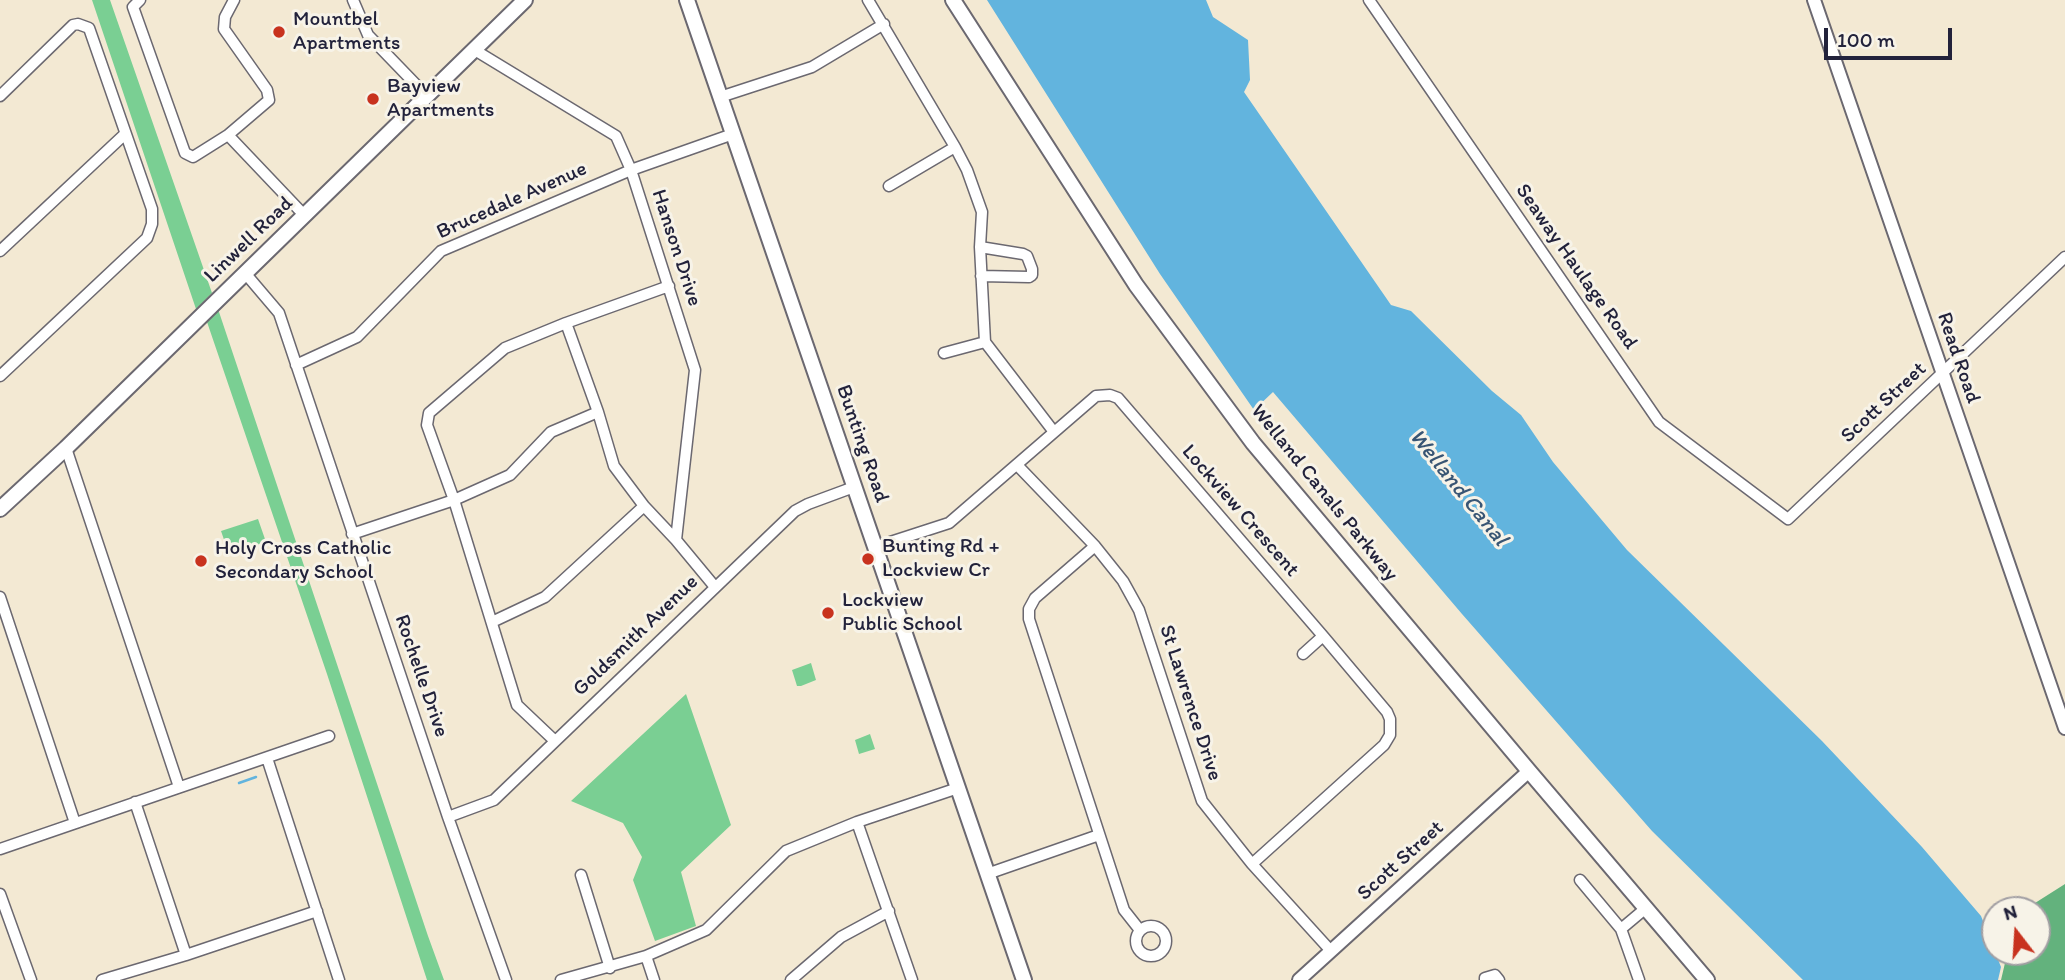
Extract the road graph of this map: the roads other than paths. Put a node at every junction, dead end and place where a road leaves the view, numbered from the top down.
1 (140, 0) edge
2 (234, 0) edge
3 (353, 0) edge
4 (525, 0) edge
5 (687, 0) edge
6 (868, 0) edge
7 (953, 0) edge
8 (1369, 0) edge
9 (1814, 0) edge
10 (884, 24) junction
11 (473, 49) junction
12 (426, 95) junction
13 (0, 96) edge
14 (720, 97) junction
15 (125, 134) junction
16 (733, 134) junction
17 (228, 135) junction
18 (955, 147) junction
19 (631, 170) junction
20 (889, 186) dead end
21 (305, 216) junction
22 (980, 247) junction
23 (0, 251) edge
24 (2065, 257) edge
25 (245, 273) junction
26 (981, 276) junction
27 (669, 286) junction
28 (565, 323) junction
29 (985, 342) junction
30 (944, 353) dead end
31 (296, 365) junction
32 (1944, 374) junction
33 (0, 376) edge
34 (598, 412) junction
35 (1054, 432) junction
36 (66, 448) junction
37 (1018, 466) junction
38 (854, 487) junction
39 (454, 500) junction
40 (644, 506) junction
41 (0, 509) edge
42 (1788, 519) joint
43 (352, 534) junction
44 (676, 540) junction
45 (1095, 546) junction
46 (875, 547) junction
47 (715, 587) junction
48 (0, 597) edge
49 (492, 622) junction
50 (1323, 636) junction
51 (1303, 654) dead end
52 (2061, 707) edge
53 (2065, 728) edge
54 (328, 736) dead end
55 (555, 741) junction
56 (267, 758) junction
57 (1529, 771) junction
58 (179, 788) junction
59 (958, 789) junction
60 (135, 802) junction
61 (448, 817) junction
62 (857, 822) junction
63 (75, 823) junction
64 (1099, 835) junction
65 (0, 849) edge
66 (1252, 864) junction
67 (987, 874) junction
68 (581, 875) dead end
69 (1580, 880) dead end
70 (0, 894) edge
71 (1646, 908) junction
72 (317, 911) junction
73 (889, 911) junction
74 (1139, 929) dead end
75 (1621, 929) junction
76 (1331, 951) junction
77 (186, 955) junction
78 (646, 956) junction
79 (610, 968) junction
80 (31, 980) edge
81 (102, 980) edge
82 (339, 980) edge
83 (506, 980) edge
84 (561, 980) edge
85 (654, 980) edge
86 (791, 980) edge
87 (912, 980) edge
88 (1024, 980) edge
89 (1299, 980) edge
90 (1485, 980) edge
91 (1499, 980) edge
92 (1639, 980) edge
93 (1707, 980) edge

1 - 17 street
2 - 17 street
3 - 12 street
4 - 11 main road, Linwell Road
5 - 14 main road, Bunting Road
6 - 10 street
7 - 57 main road, Welland Canals Parkway
8 - 42 street, Seaway Haulage Road
9 - 32 street, Read Road
10 - 14 street
10 - 18 street
11 - 12 main road, Linwell Road
11 - 19 street, Hanson Drive
12 - 21 main road, Linwell Road
13 - 15 street
14 - 16 main road, Bunting Road
15 - 23 street
15 - 33 street
16 - 19 street, Brucedale Avenue
16 - 38 main road, Bunting Road
17 - 21 street
18 - 20 street
18 - 22 street
19 - 27 street, Hanson Drive
19 - 31 street, Brucedale Avenue
21 - 25 main road, Linwell Road
22 - 26 street
22 - 26 street
24 - 32 street, Scott Street
25 - 31 street, Rochelle Drive
25 - 36 main road, Linwell Road
26 - 29 street
27 - 28 street
27 - 44 street, Hanson Drive
28 - 34 street
28 - 39 street
29 - 30 street
29 - 35 street
31 - 43 street, Rochelle Drive
32 - 42 street, Scott Street
32 - 52 street, Read Road
34 - 39 street
34 - 40 street
35 - 37 street, Lockview Crescent
35 - 50 street, Lockview Crescent
36 - 41 main road, Linwell Road
36 - 58 street
37 - 45 street, St Lawrence Drive
37 - 46 street, Lockview Crescent
38 - 46 main road, Bunting Road
38 - 47 street, Goldsmith Avenue
39 - 43 street
39 - 49 street
40 - 44 street
40 - 49 street
43 - 61 street, Rochelle Drive
44 - 47 street
45 - 64 street
45 - 66 street, St Lawrence Drive
46 - 59 main road, Bunting Road
47 - 55 street, Goldsmith Avenue
48 - 63 street
49 - 55 street
50 - 51 street
50 - 66 street, Lockview Crescent
52 - 53 street, Read Road
54 - 56 street
55 - 61 street, Goldsmith Avenue
56 - 58 street
56 - 72 street
57 - 71 main road, Welland Canals Parkway
57 - 76 street, Scott Street
58 - 60 street
59 - 62 street
59 - 67 main road, Bunting Road
60 - 63 street
60 - 77 street
61 - 83 street, Rochelle Drive
62 - 73 street
62 - 78 street
63 - 65 street
64 - 67 street
64 - 74 street
66 - 76 street, St Lawrence Drive
67 - 88 main road, Bunting Road
68 - 79 street
69 - 75 street
70 - 80 street
71 - 75 street
71 - 93 main road, Welland Canals Parkway
72 - 77 street
72 - 82 street
73 - 86 street
73 - 87 street
75 - 92 street
76 - 89 street, Scott Street
77 - 81 street
78 - 79 street
78 - 85 street
79 - 84 street
90 - 91 street

